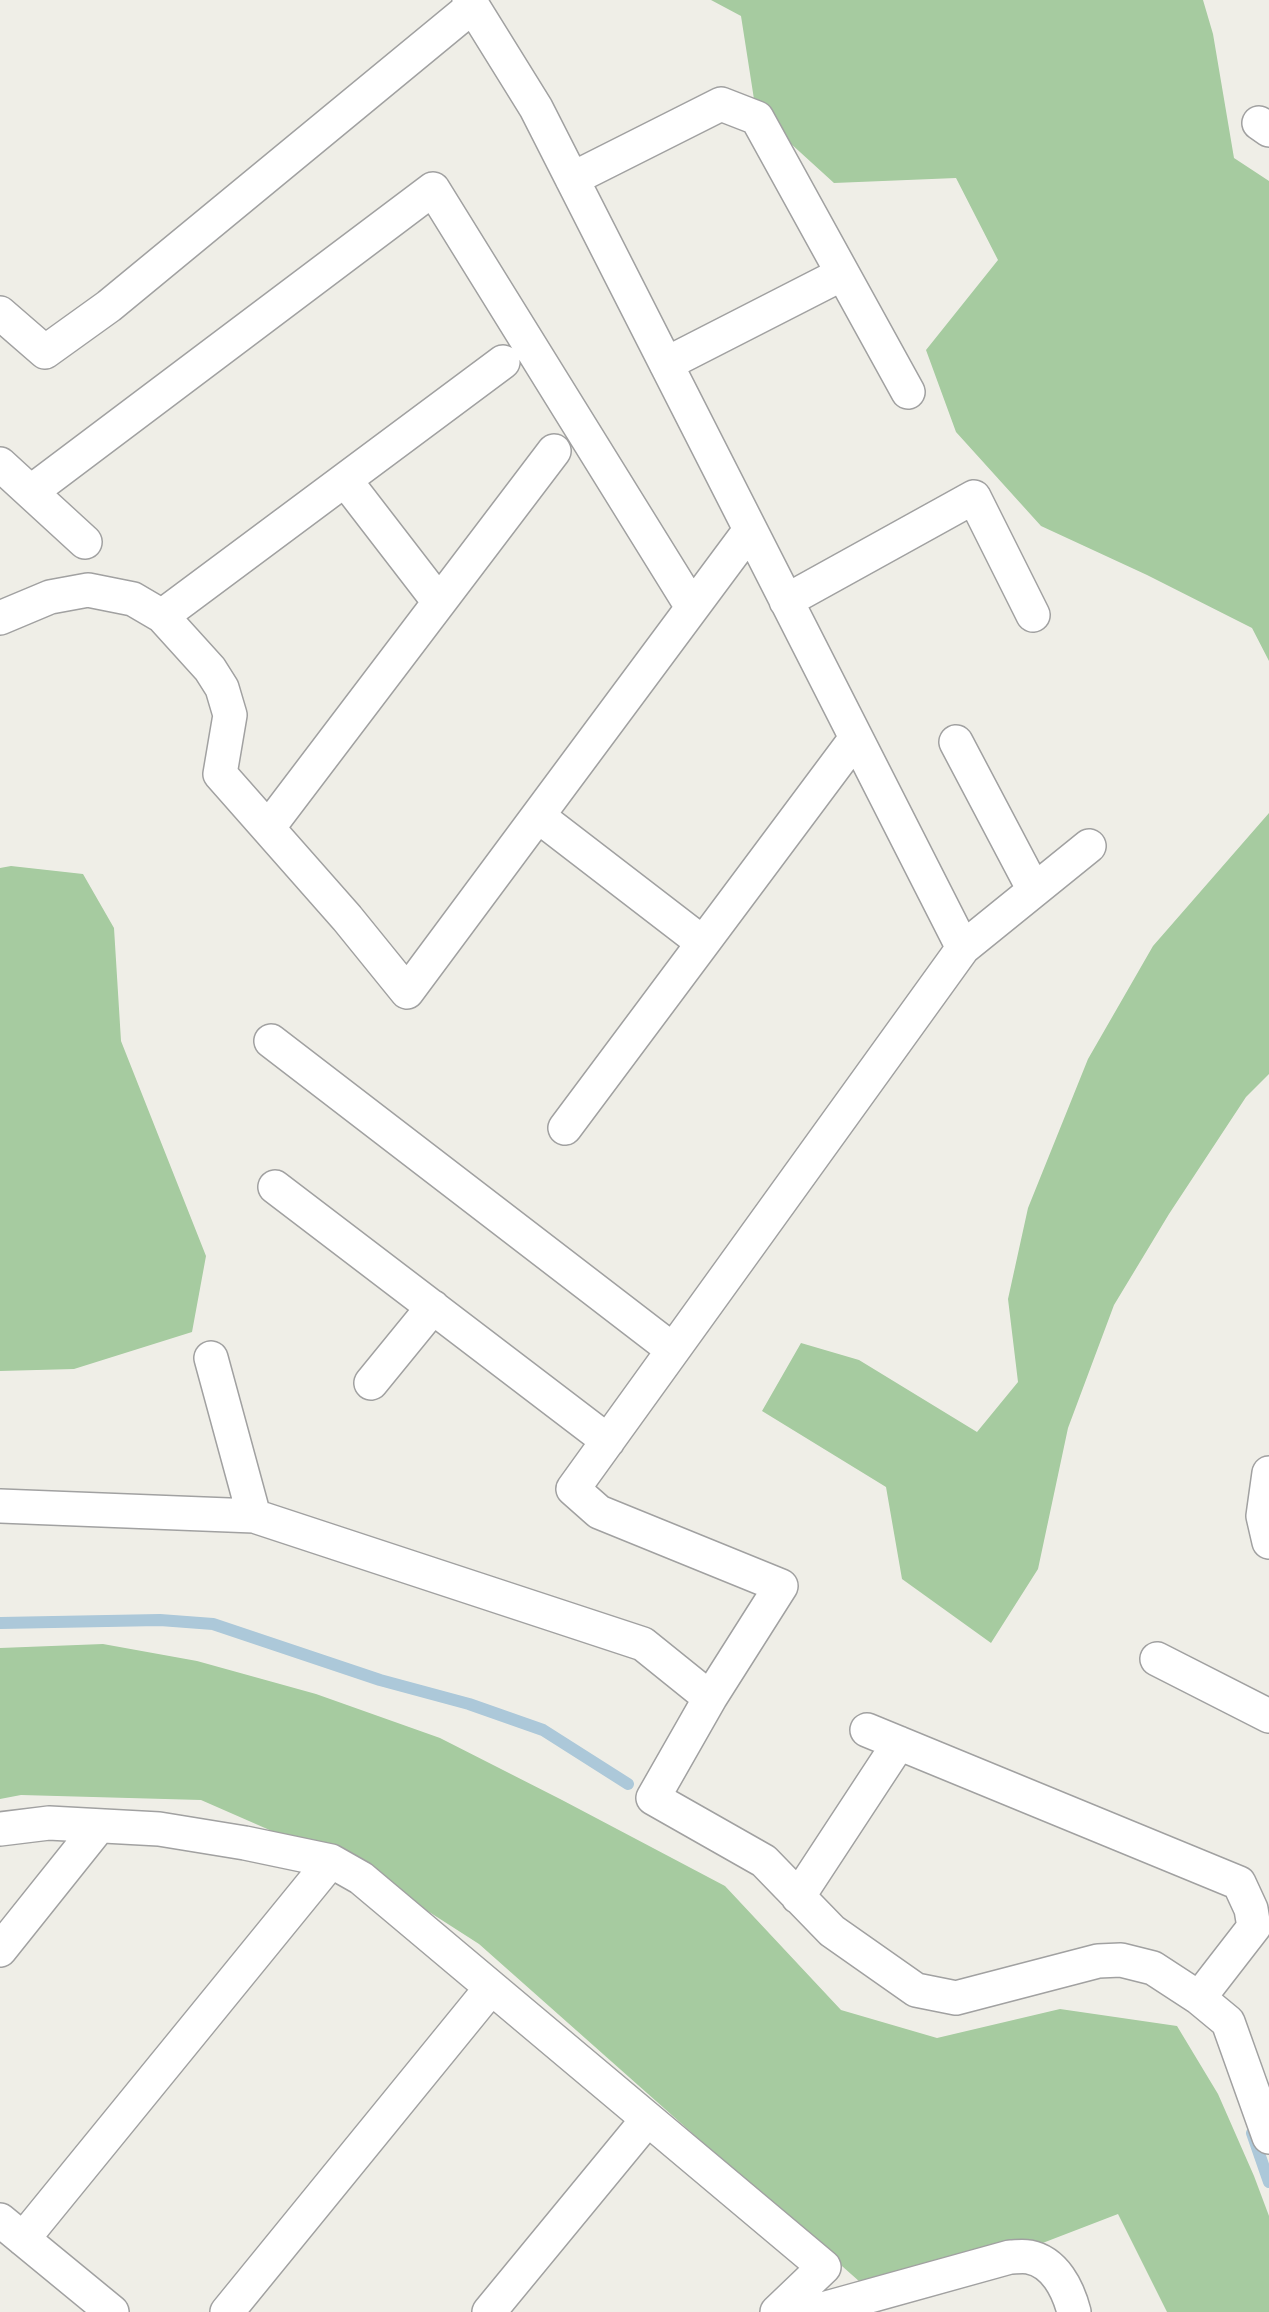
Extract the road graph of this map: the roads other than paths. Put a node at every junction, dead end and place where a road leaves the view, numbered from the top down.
1 (471, 3) edge
2 (572, 179) junction
3 (843, 274) junction
4 (0, 313) edge
5 (503, 362) dead end
6 (666, 364) junction
7 (908, 392) dead end
8 (554, 451) dead end
9 (0, 464) edge
10 (345, 480) junction
11 (32, 491) junction
12 (750, 530) junction
13 (85, 542) dead end
14 (786, 601) junction
15 (439, 602) junction
16 (692, 607) junction
17 (1033, 615) dead end
18 (162, 616) junction
19 (0, 618) edge
20 (856, 738) junction
21 (956, 742) dead end
22 (538, 816) junction
23 (268, 828) junction
24 (1089, 846) dead end
25 (1034, 890) junction
26 (703, 943) junction
27 (963, 948) junction
28 (271, 1041) dead end
29 (565, 1128) dead end
30 (275, 1187) dead end
31 (433, 1307) junction
32 (673, 1350) junction
33 (211, 1358) dead end
34 (371, 1383) dead end
35 (608, 1441) junction
36 (1269, 1473) edge
37 (0, 1506) edge
38 (254, 1516) junction
39 (1269, 1542) edge
40 (1157, 1659) dead end
41 (710, 1698) junction
42 (1269, 1716) edge
43 (867, 1730) dead end
44 (899, 1743) junction
45 (99, 1826) junction
46 (0, 1829) edge
47 (332, 1861) junction
48 (798, 1897) junction
49 (0, 1950) edge
50 (491, 1988) junction
51 (1199, 1998) junction
52 (647, 2120) junction
53 (1269, 2137) edge
54 (11, 2229) edge
55 (1068, 2308) edge
56 (112, 2312) edge
57 (226, 2312) edge
58 (489, 2312) edge
59 (777, 2312) edge
60 (812, 2312) edge

1 - 2 street
1 - 4 street
2 - 3 street
2 - 6 street
3 - 6 street
3 - 7 street
5 - 10 street
6 - 12 street
8 - 15 street
9 - 11 street
10 - 15 street
10 - 18 street
11 - 13 street
11 - 16 street
12 - 14 street
12 - 16 street
14 - 17 street
14 - 20 street
15 - 23 street
16 - 22 street
18 - 19 street
18 - 23 street
20 - 26 street
20 - 27 street
21 - 25 street
22 - 23 street
22 - 26 street
24 - 25 street
25 - 27 street
26 - 29 street
27 - 32 street
28 - 32 street
30 - 31 street
31 - 34 street
31 - 35 street
32 - 35 street
33 - 38 street
35 - 41 street
36 - 39 street
37 - 38 street
38 - 41 street
40 - 42 street
41 - 48 street
43 - 44 street
44 - 48 street
44 - 51 street
45 - 46 street
45 - 47 street
45 - 49 street
47 - 50 street
47 - 54 street
48 - 51 street
50 - 52 street
50 - 57 street
51 - 53 street
52 - 58 street
52 - 59 street
54 - 56 street
55 - 60 street

